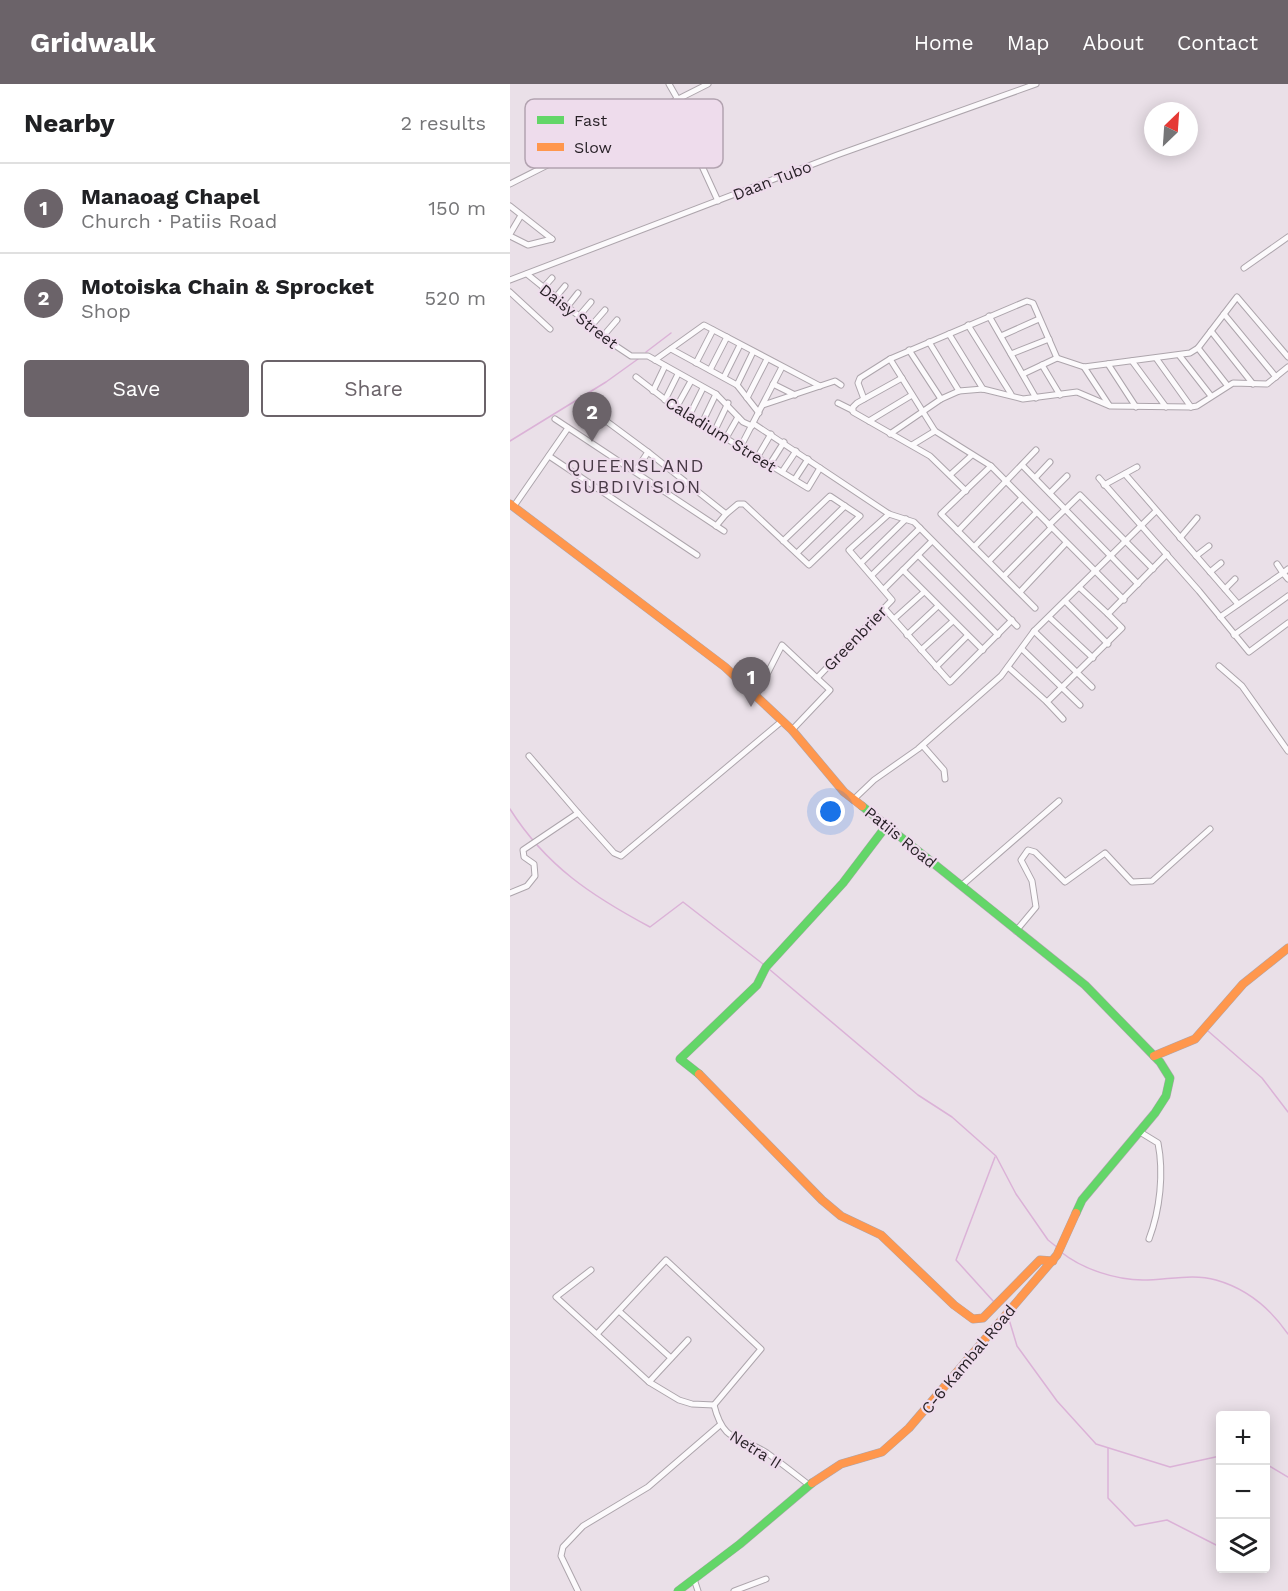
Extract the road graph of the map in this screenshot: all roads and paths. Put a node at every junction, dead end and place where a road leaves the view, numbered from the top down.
1 (669, 84) edge
2 (708, 84) edge
3 (1036, 84) edge
4 (677, 99) joint
5 (541, 168) edge
6 (703, 168) edge
7 (510, 184) edge
8 (718, 201) junction
9 (510, 206) edge
10 (520, 217) junction
11 (510, 235) edge
12 (1288, 237) edge
13 (1244, 268) dead end
14 (527, 274) junction
15 (552, 278) dead end
16 (510, 280) edge
17 (565, 286) dead end
18 (543, 288) junction
19 (510, 292) edge
20 (578, 293) dead end
21 (555, 298) junction
22 (591, 302) dead end
23 (567, 307) junction
24 (604, 310) dead end
25 (1224, 314) junction
26 (579, 316) junction
27 (989, 316) junction
28 (1040, 319) junction
29 (616, 320) dead end
30 (968, 325) junction
31 (591, 326) junction
32 (550, 329) dead end
33 (713, 330) junction
34 (1211, 331) junction
35 (949, 334) junction
36 (604, 335) junction
37 (1001, 336) junction
38 (727, 337) junction
39 (1048, 339) junction
40 (929, 342) junction
41 (740, 345) junction
42 (1198, 348) junction
43 (671, 349) junction
44 (909, 350) junction
45 (753, 352) junction
46 (1011, 354) junction
47 (1179, 355) junction
48 (1288, 357) edge
49 (1057, 358) junction
50 (1156, 358) junction
51 (767, 359) junction
52 (890, 359) junction
53 (655, 360) junction
54 (1132, 361) junction
55 (696, 363) junction
56 (1108, 364) junction
57 (1042, 365) junction
58 (665, 366) junction
59 (782, 367) junction
60 (1288, 367) edge
61 (1084, 368) junction
62 (710, 370) junction
63 (678, 374) junction
64 (1023, 374) junction
65 (636, 377) dead end
66 (724, 377) junction
67 (1276, 377) junction
68 (902, 378) junction
69 (691, 381) junction
70 (773, 384) junction
71 (1253, 384) junction
72 (737, 385) junction
73 (841, 385) dead end
74 (1227, 385) junction
75 (820, 386) junction
76 (703, 388) junction
77 (983, 389) junction
78 (653, 391) junction
79 (959, 391) junction
80 (716, 394) junction
81 (1011, 394) junction
82 (795, 395) junction
83 (912, 395) junction
84 (1060, 395) junction
85 (1211, 396) junction
86 (747, 398) junction
87 (1036, 398) junction
88 (864, 399) junction
89 (941, 399) junction
90 (665, 400) junction
91 (728, 403) junction
92 (838, 403) dead end
93 (763, 405) junction
94 (586, 406) dead end
95 (1110, 406) junction
96 (1136, 407) junction
97 (1166, 407) junction
98 (1191, 407) junction
99 (676, 408) junction
100 (852, 410) junction
101 (759, 412) junction
102 (924, 413) junction
103 (689, 416) junction
104 (738, 417) junction
105 (555, 419) dead end
106 (869, 421) junction
107 (702, 423) junction
108 (753, 425) junction
109 (568, 428) junction
110 (715, 430) junction
111 (935, 431) junction
112 (771, 434) junction
113 (890, 434) junction
114 (726, 438) junction
115 (784, 442) junction
116 (912, 445) junction
117 (741, 446) junction
118 (1036, 450) dead end
119 (796, 451) junction
120 (648, 452) junction
121 (972, 455) junction
122 (549, 456) junction
123 (758, 456) junction
124 (808, 459) junction
125 (1050, 462) dead end
126 (770, 464) junction
127 (1022, 465) junction
128 (991, 466) junction
129 (1137, 467) dead end
130 (820, 468) junction
131 (636, 470) junction
132 (782, 471) junction
133 (1125, 474) junction
134 (950, 475) junction
135 (1067, 476) dead end
136 (1035, 478) junction
137 (1099, 478) dead end
138 (795, 479) junction
139 (1006, 482) junction
140 (1104, 485) junction
141 (966, 491) junction
142 (1050, 494) junction
143 (1022, 498) junction
144 (512, 505) edge
145 (845, 506) junction
146 (1064, 509) junction
147 (1156, 511) junction
148 (889, 513) junction
149 (1036, 513) junction
150 (726, 514) junction
151 (1197, 518) dead end
152 (906, 519) junction
153 (1141, 524) junction
154 (716, 526) junction
155 (1050, 526) junction
156 (920, 528) junction
157 (724, 531) dead end
158 (958, 531) junction
159 (1180, 538) junction
160 (783, 541) junction
161 (932, 541) junction
162 (1124, 541) junction
163 (1066, 543) junction
164 (1209, 546) dead end
165 (974, 547) junction
166 (797, 553) junction
167 (1167, 554) junction
168 (697, 555) dead end
169 (918, 555) junction
170 (1109, 556) junction
171 (1196, 556) junction
172 (988, 561) junction
173 (861, 563) junction
174 (1221, 563) dead end
175 (1277, 564) dead end
176 (1153, 569) junction
177 (903, 570) junction
178 (1094, 571) junction
179 (1286, 571) edge
180 (1210, 572) junction
181 (872, 575) junction
182 (1004, 576) junction
183 (1235, 579) dead end
184 (1288, 579) edge
185 (1138, 584) junction
186 (1079, 587) junction
187 (884, 589) junction
188 (1225, 589) junction
189 (924, 592) junction
190 (1020, 592) junction
191 (1288, 596) edge
192 (1124, 600) junction
193 (1065, 601) junction
194 (1238, 604) junction
195 (938, 606) junction
196 (884, 608) junction
197 (1035, 608) dead end
198 (1108, 614) junction
199 (1049, 616) junction
200 (1220, 617) junction
201 (894, 619) junction
202 (1012, 620) junction
203 (953, 621) junction
204 (1288, 623) edge
205 (1017, 626) dead end
206 (1034, 631) junction
207 (908, 634) junction
208 (998, 635) junction
209 (1234, 635) junction
210 (967, 636) junction
211 (1108, 644) junction
212 (1022, 649) junction
213 (921, 650) junction
214 (983, 650) junction
215 (1093, 658) junction
216 (1219, 666) dead end
217 (936, 667) junction
218 (1008, 667) junction
219 (1078, 673) junction
220 (817, 678) junction
221 (1092, 687) dead end
222 (1063, 689) junction
223 (756, 696) junction
224 (1047, 702) junction
225 (1080, 705) dead end
226 (1063, 719) dead end
227 (782, 721) junction
228 (792, 730) junction
229 (923, 746) junction
230 (1288, 751) edge
231 (529, 756) dead end
232 (945, 779) dead end
233 (853, 800) junction
234 (1059, 801) dead end
235 (578, 813) junction
236 (887, 825) junction
237 (1210, 829) dead end
238 (961, 886) junction
239 (510, 893) edge
240 (1016, 931) junction
241 (1288, 948) edge
242 (1155, 1056) junction
243 (1140, 1132) junction
244 (1149, 1239) dead end
245 (1055, 1258) junction
246 (591, 1270) dead end
247 (619, 1311) junction
248 (597, 1334) junction
249 (688, 1340) dead end
250 (671, 1358) junction
251 (649, 1382) junction
252 (714, 1405) junction
253 (720, 1425) junction
254 (809, 1485) junction
255 (694, 1579) junction
256 (766, 1579) dead end
257 (578, 1591) edge
258 (678, 1591) edge
259 (698, 1591) edge
260 (734, 1591) edge

1 - 4 street
2 - 4 street
3 - 8 street, Daan Tubo
5 - 7 street
6 - 8 street
8 - 14 street, Daan Tubo
9 - 10 street
10 - 11 street
10 - 11 street
12 - 13 street
14 - 16 street, Daan Tubo
14 - 18 street, Daisy Street
15 - 18 street
17 - 21 street
18 - 21 street, Daisy Street
19 - 32 street
20 - 23 street
21 - 23 street, Daisy Street
22 - 26 street
23 - 26 street, Daisy Street
24 - 31 street
25 - 34 street
25 - 48 street
25 - 67 street
26 - 31 street, Daisy Street
27 - 28 street
27 - 30 street
27 - 37 street
28 - 37 street
28 - 39 street
29 - 36 street
30 - 35 street
30 - 81 street
31 - 36 street, Daisy Street
33 - 38 street
33 - 43 street
33 - 55 street
34 - 42 street
34 - 71 street
35 - 40 street
35 - 77 street
36 - 53 street, Daisy Street
37 - 46 street
38 - 41 street
38 - 62 street
39 - 46 street
39 - 49 street
40 - 44 street
40 - 79 street
41 - 45 street
41 - 66 street
42 - 47 street
42 - 74 street
43 - 53 street
43 - 55 street
44 - 52 street
44 - 89 street
45 - 51 street
45 - 72 street
46 - 64 street
47 - 50 street
47 - 85 street
49 - 57 street
49 - 61 street
50 - 54 street
50 - 98 street
51 - 59 street
51 - 86 street
52 - 68 street
52 - 88 street
53 - 58 street, Daisy Street
54 - 56 street
54 - 97 street
55 - 62 street
56 - 61 street
56 - 96 street
57 - 64 street
57 - 84 street
58 - 63 street, Daisy Street
58 - 78 street
59 - 70 street
59 - 75 street
60 - 67 street
61 - 95 street
62 - 66 street
63 - 69 street, Daisy Street
63 - 90 street
64 - 87 street
65 - 78 street, Caladium Street
66 - 72 street
67 - 71 street
68 - 83 street
68 - 88 street
69 - 76 street, Daisy Street
69 - 99 street
70 - 82 street
70 - 93 street
71 - 74 street
72 - 86 street
73 - 75 street
74 - 85 street
75 - 82 street
76 - 80 street, Daisy Street
76 - 103 street
77 - 79 street
77 - 81 street
78 - 90 street, Caladium Street
79 - 89 street
80 - 91 street, Daisy Street
80 - 107 street
81 - 87 street
82 - 93 street
83 - 102 street
83 - 106 street
84 - 87 street
84 - 95 street
85 - 98 street
86 - 101 street
88 - 100 street
89 - 102 street
90 - 99 street, Caladium Street
91 - 104 street, Daisy Street
91 - 110 street
92 - 100 street
93 - 101 street
94 - 120 street
95 - 96 street
96 - 97 street
97 - 98 street
99 - 103 street, Caladium Street
100 - 106 street
101 - 108 street
102 - 111 street
102 - 113 street
103 - 107 street, Caladium Street
104 - 108 street, Daisy Street
104 - 114 street
105 - 109 street
106 - 113 street
107 - 110 street, Caladium Street
108 - 112 street, Daisy Street
108 - 117 street
109 - 122 street
109 - 131 street
110 - 114 street, Caladium Street
111 - 116 street
111 - 121 street
112 - 115 street, Daisy Street
112 - 123 street
113 - 116 street
114 - 117 street, Caladium Street
115 - 119 street, Daisy Street
115 - 126 street
116 - 134 street
117 - 123 street, Caladium Street
118 - 127 street
119 - 124 street, Daisy Street
119 - 132 street
120 - 131 street
120 - 150 street
121 - 128 street
121 - 134 street
122 - 144 street
122 - 168 street
123 - 126 street, Caladium Street
124 - 130 street, Daisy Street
124 - 138 street
125 - 136 street
126 - 132 street, Caladium Street
127 - 136 street
127 - 139 street
128 - 139 street
128 - 141 street
129 - 133 street
130 - 138 street, Caladium Street
130 - 148 street, Daisy Street
131 - 154 street
132 - 138 street, Caladium Street
133 - 140 street
133 - 147 street
134 - 141 street
135 - 142 street
136 - 142 street
137 - 140 street
139 - 143 street
139 - 158 street
140 - 153 street
141 - 158 street
142 - 146 street
143 - 149 street
143 - 165 street
144 - 223 street, Patiis Road
145 - 160 street
145 - 166 street
145 - 166 street
146 - 155 street
146 - 162 street
146 - 170 street
147 - 153 street
147 - 159 street
148 - 152 street, Daisy Street
148 - 173 street
149 - 155 street
149 - 172 street
150 - 154 street
150 - 160 street
151 - 159 street
152 - 156 street, Daisy Street
152 - 173 street
153 - 162 street
153 - 167 street
154 - 157 street
155 - 163 street
155 - 182 street
156 - 161 street, Daisy Street
156 - 181 street
158 - 165 street
159 - 171 street
160 - 166 street
161 - 169 street
161 - 202 street, Daisy Street
162 - 170 street
162 - 176 street
163 - 178 street
163 - 190 street
164 - 171 street
165 - 172 street
167 - 176 street
167 - 200 street
169 - 177 street
169 - 208 street
170 - 178 street
170 - 185 street
171 - 180 street
172 - 182 street
173 - 181 street
174 - 180 street
175 - 179 street
176 - 185 street
177 - 187 street
177 - 189 street
178 - 186 street
178 - 192 street
179 - 184 street
179 - 194 street
180 - 188 street
181 - 187 street
182 - 190 street
183 - 188 street
185 - 192 street
186 - 193 street
186 - 198 street
187 - 196 street, Greenbrier
188 - 194 street
189 - 195 street
189 - 201 street
190 - 197 street
191 - 209 street
192 - 198 street
193 - 199 street
193 - 211 street
194 - 200 street
195 - 203 street
195 - 207 street
196 - 201 street
196 - 220 street, Greenbrier
198 - 211 street
199 - 206 street
199 - 215 street
200 - 209 street
201 - 207 street
202 - 205 street, Daisy Street
202 - 208 street
203 - 210 street
203 - 213 street
204 - 209 street
206 - 212 street
206 - 219 street
207 - 213 street
208 - 214 street
210 - 214 street
210 - 217 street
211 - 215 street
212 - 218 street
212 - 222 street
213 - 217 street
214 - 217 street
215 - 219 street
216 - 230 street
218 - 224 street
218 - 229 street
219 - 221 street
219 - 222 street
220 - 223 street, Greenbrier
220 - 228 street
222 - 224 street
222 - 225 street
223 - 227 street, Patiis Road
224 - 226 street
227 - 228 street, Patiis Road
227 - 235 street
228 - 233 street, Patiis Road
229 - 232 street
229 - 233 street
231 - 235 street
233 - 236 street, Patiis Road
234 - 238 street
235 - 239 street
236 - 238 street, Patiis Road
236 - 245 street
237 - 240 street
238 - 240 street, Patiis Road
240 - 242 street, Patiis Road
241 - 242 street
242 - 243 street, C-6 Kambal Road
243 - 244 street
243 - 245 street, C-6 Kambal Road
245 - 254 street, C-6 Kambal Road
246 - 248 street
247 - 248 street
247 - 250 street
247 - 252 street
248 - 251 street
249 - 250 street
250 - 251 street
251 - 252 street
252 - 253 street, Netra II
253 - 254 street, Netra II
253 - 257 street
254 - 255 street, C-6 Kambal Road
255 - 258 street, C-6 Kambal Road
255 - 259 street
256 - 260 street

